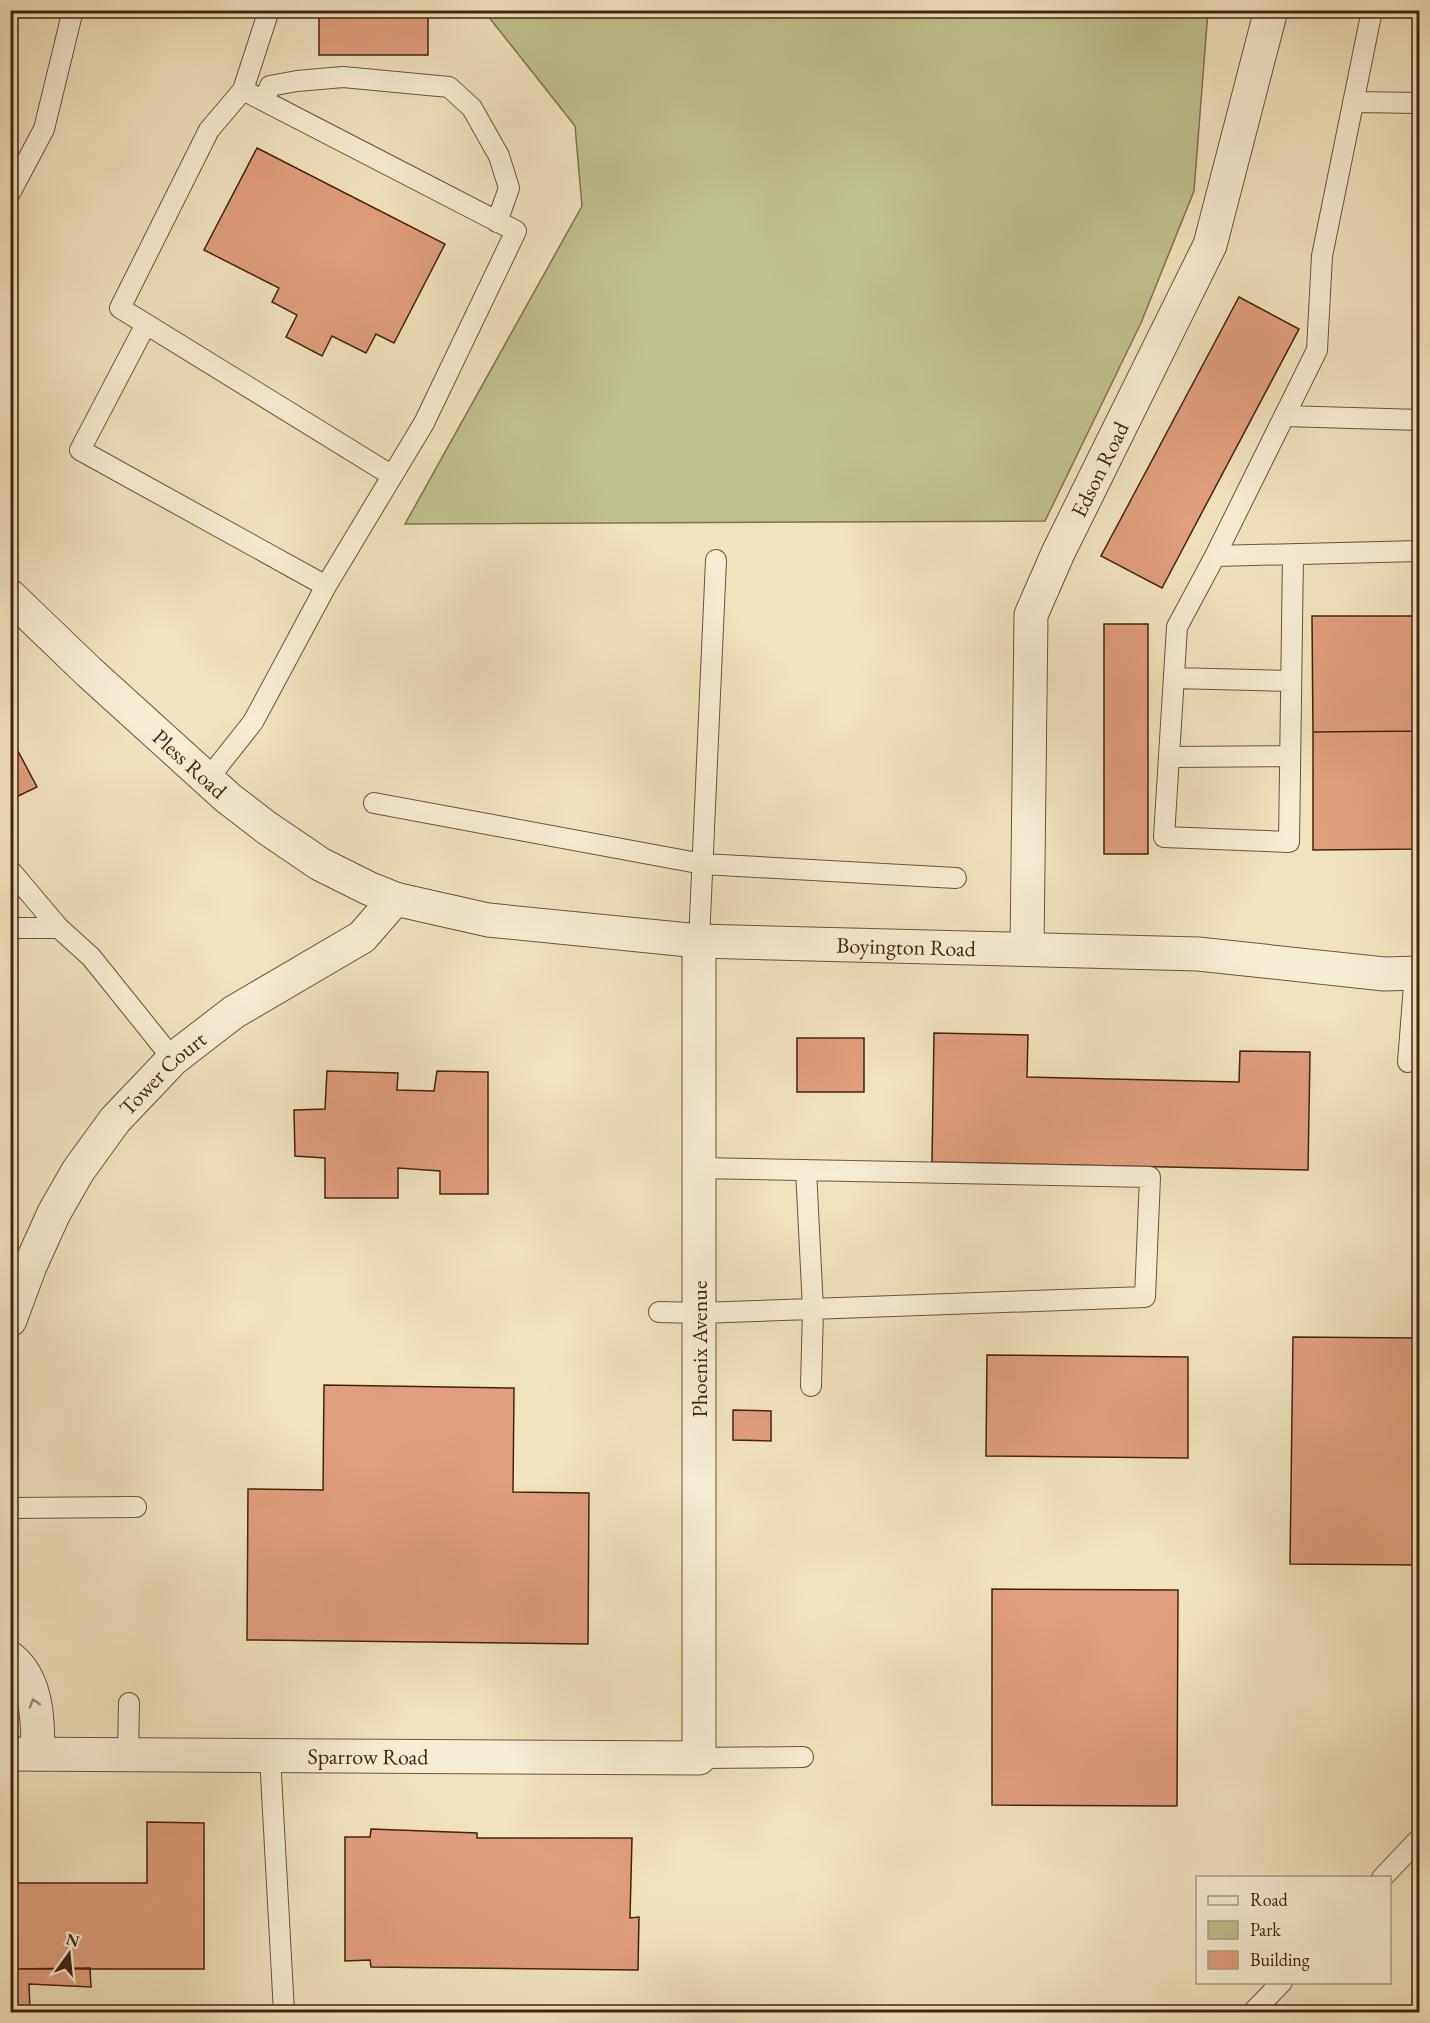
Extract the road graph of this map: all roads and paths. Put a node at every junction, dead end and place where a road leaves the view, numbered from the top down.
1 (73, 10) edge
2 (269, 10) edge
3 (1271, 10) edge
4 (1372, 10) edge
5 (243, 90) junction
6 (264, 101) junction
7 (1353, 102) junction
8 (1419, 103) edge
9 (10, 193) edge
10 (497, 222) junction
11 (146, 324) junction
12 (1284, 416) junction
13 (1419, 420) edge
14 (391, 475) junction
15 (1419, 550) edge
16 (1293, 554) junction
17 (1215, 556) junction
18 (716, 560) dead end
19 (326, 586) junction
20 (10, 596) edge
21 (1174, 678) junction
22 (1291, 681) junction
23 (1290, 756) junction
24 (1169, 757) junction
25 (207, 780) junction
26 (374, 803) dead end
27 (703, 864) junction
28 (10, 870) edge
29 (956, 878) dead end
30 (395, 899) junction
31 (10, 928) edge
32 (59, 928) junction
33 (699, 941) junction
34 (1027, 948) junction
35 (1417, 973) edge
36 (173, 1059) junction
37 (1408, 1062) dead end
38 (699, 1168) junction
39 (806, 1170) junction
40 (813, 1309) junction
41 (659, 1312) dead end
42 (699, 1313) junction
43 (10, 1320) edge
44 (811, 1386) dead end
45 (10, 1508) edge
46 (136, 1508) dead end
47 (10, 1658) edge
48 (129, 1702) dead end
49 (24, 1754) edge
50 (128, 1755) junction
51 (270, 1756) junction
52 (803, 1757) dead end
53 (699, 1758) junction
54 (1419, 1838) edge
55 (1384, 1876) edge
56 (1281, 1984) edge
57 (284, 2013) edge
58 (1253, 2013) edge

1 - 9 lane
2 - 5 lane
3 - 34 street, Edson Road
4 - 7 lane
5 - 6 lane
5 - 11 lane
6 - 10 lane
6 - 10 lane
7 - 8 lane
7 - 12 lane
10 - 14 lane
11 - 14 lane
11 - 19 lane
12 - 13 lane
12 - 17 lane
14 - 19 lane
15 - 16 lane
16 - 17 lane
16 - 22 lane
17 - 21 lane
18 - 27 lane
19 - 25 lane
20 - 25 street, Pless Road
21 - 22 lane
21 - 24 lane
22 - 23 lane
23 - 24 lane
23 - 24 lane
25 - 30 street, Pless Road
26 - 27 lane
27 - 29 lane
27 - 33 lane
28 - 32 lane
30 - 33 street, Boyington Road
30 - 36 street, Tower Court
31 - 32 lane
32 - 36 lane
33 - 34 street, Boyington Road
33 - 38 street, Phoenix Avenue
34 - 35 street, Boyington Road
35 - 37 lane
36 - 43 street, Tower Court
38 - 39 lane
38 - 42 street, Phoenix Avenue
39 - 40 lane
39 - 40 lane
40 - 42 lane
40 - 44 lane
41 - 42 lane
42 - 53 street, Phoenix Avenue
45 - 46 lane
49 -> 47 street, Sparrow Road
48 - 50 lane
49 - 50 street, Sparrow Road
50 - 51 street, Sparrow Road
51 - 53 street, Sparrow Road
51 - 57 lane
52 - 53 lane
54 - 55 lane
56 - 58 lane

